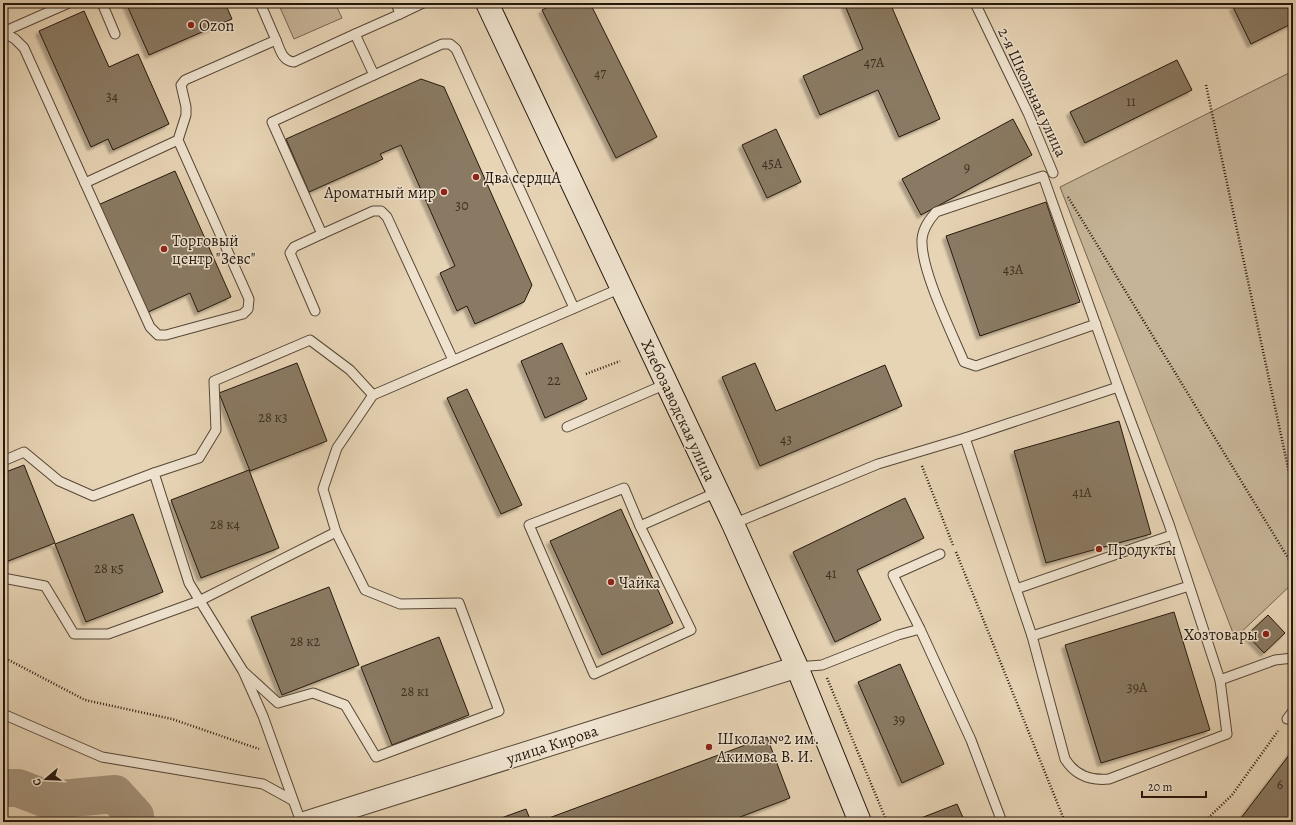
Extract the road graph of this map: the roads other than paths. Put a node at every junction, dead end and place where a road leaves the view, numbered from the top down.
1 (69, 3) edge
2 (102, 3) edge
3 (260, 3) edge
4 (396, 3) edge
5 (424, 3) edge
6 (487, 3) edge
7 (975, 3) edge
8 (400, 14) junction
9 (3, 32) edge
10 (115, 34) dead end
11 (355, 34) junction
12 (276, 40) junction
13 (374, 75) junction
14 (178, 140) junction
15 (1053, 173) road end
16 (85, 183) junction
17 (322, 234) junction
18 (621, 288) junction
19 (574, 308) junction
20 (315, 311) dead end
21 (1096, 324) junction
22 (453, 360) junction
23 (666, 384) junction
24 (1118, 387) junction
25 (372, 395) junction
26 (567, 427) dead end
27 (965, 438) junction
28 (3, 461) edge
29 (154, 473) junction
30 (717, 492) junction
31 (733, 524) junction
32 (640, 526) junction
33 (336, 532) junction
34 (1172, 535) junction
35 (940, 554) dead end
36 (3, 578) edge
37 (1189, 586) junction
38 (1016, 589) junction
39 (199, 602) junction
40 (920, 629) junction
41 (1032, 636) junction
42 (1293, 658) edge
43 (797, 666) junction
44 (243, 671) junction
45 (1220, 680) junction
46 (1293, 711) edge
47 (3, 714) edge
48 (1287, 719) road end
49 (292, 800) junction
50 (301, 822) edge
51 (306, 822) edge
52 (860, 822) edge
53 (1002, 822) edge

1 - 9 lane
2 - 10 lane
3 - 12 lane
4 - 8 lane
5 - 8 lane
6 - 18 main road, Хлебозаводская улица
7 - 15 lane, 2-я Школьная улица
8 - 11 lane
9 - 16 lane
11 - 12 lane
11 - 13 lane
12 - 14 lane
13 - 17 lane
13 - 19 lane
14 - 16 lane
14 - 16 lane
17 - 20 lane
17 - 22 lane
18 - 19 lane
18 - 23 main road, Хлебозаводская улица
19 - 22 lane
21 - 21 lane
21 - 24 lane
22 - 25 lane
23 - 26 lane
23 - 30 main road, Хлебозаводская улица
24 - 27 lane
24 - 34 lane
25 - 29 lane
25 - 33 lane
27 - 31 lane
27 - 38 lane
28 - 29 lane
29 - 39 lane
30 - 31 main road, Хлебозаводская улица
30 - 32 lane
31 - 43 main road, Хлебозаводская улица
32 - 32 lane
33 - 39 lane
33 - 44 lane
34 - 37 lane
34 - 38 lane
35 - 40 lane
36 - 39 lane
37 - 41 lane
37 - 45 lane
38 - 41 lane
39 - 44 lane
40 - 43 lane
40 - 53 lane
41 - 45 lane
42 - 45 lane
43 - 51 street, улица Кирова
43 - 52 main road, Хлебозаводская улица
44 - 49 lane
46 - 48 lane
47 - 49 lane
49 - 50 lane

